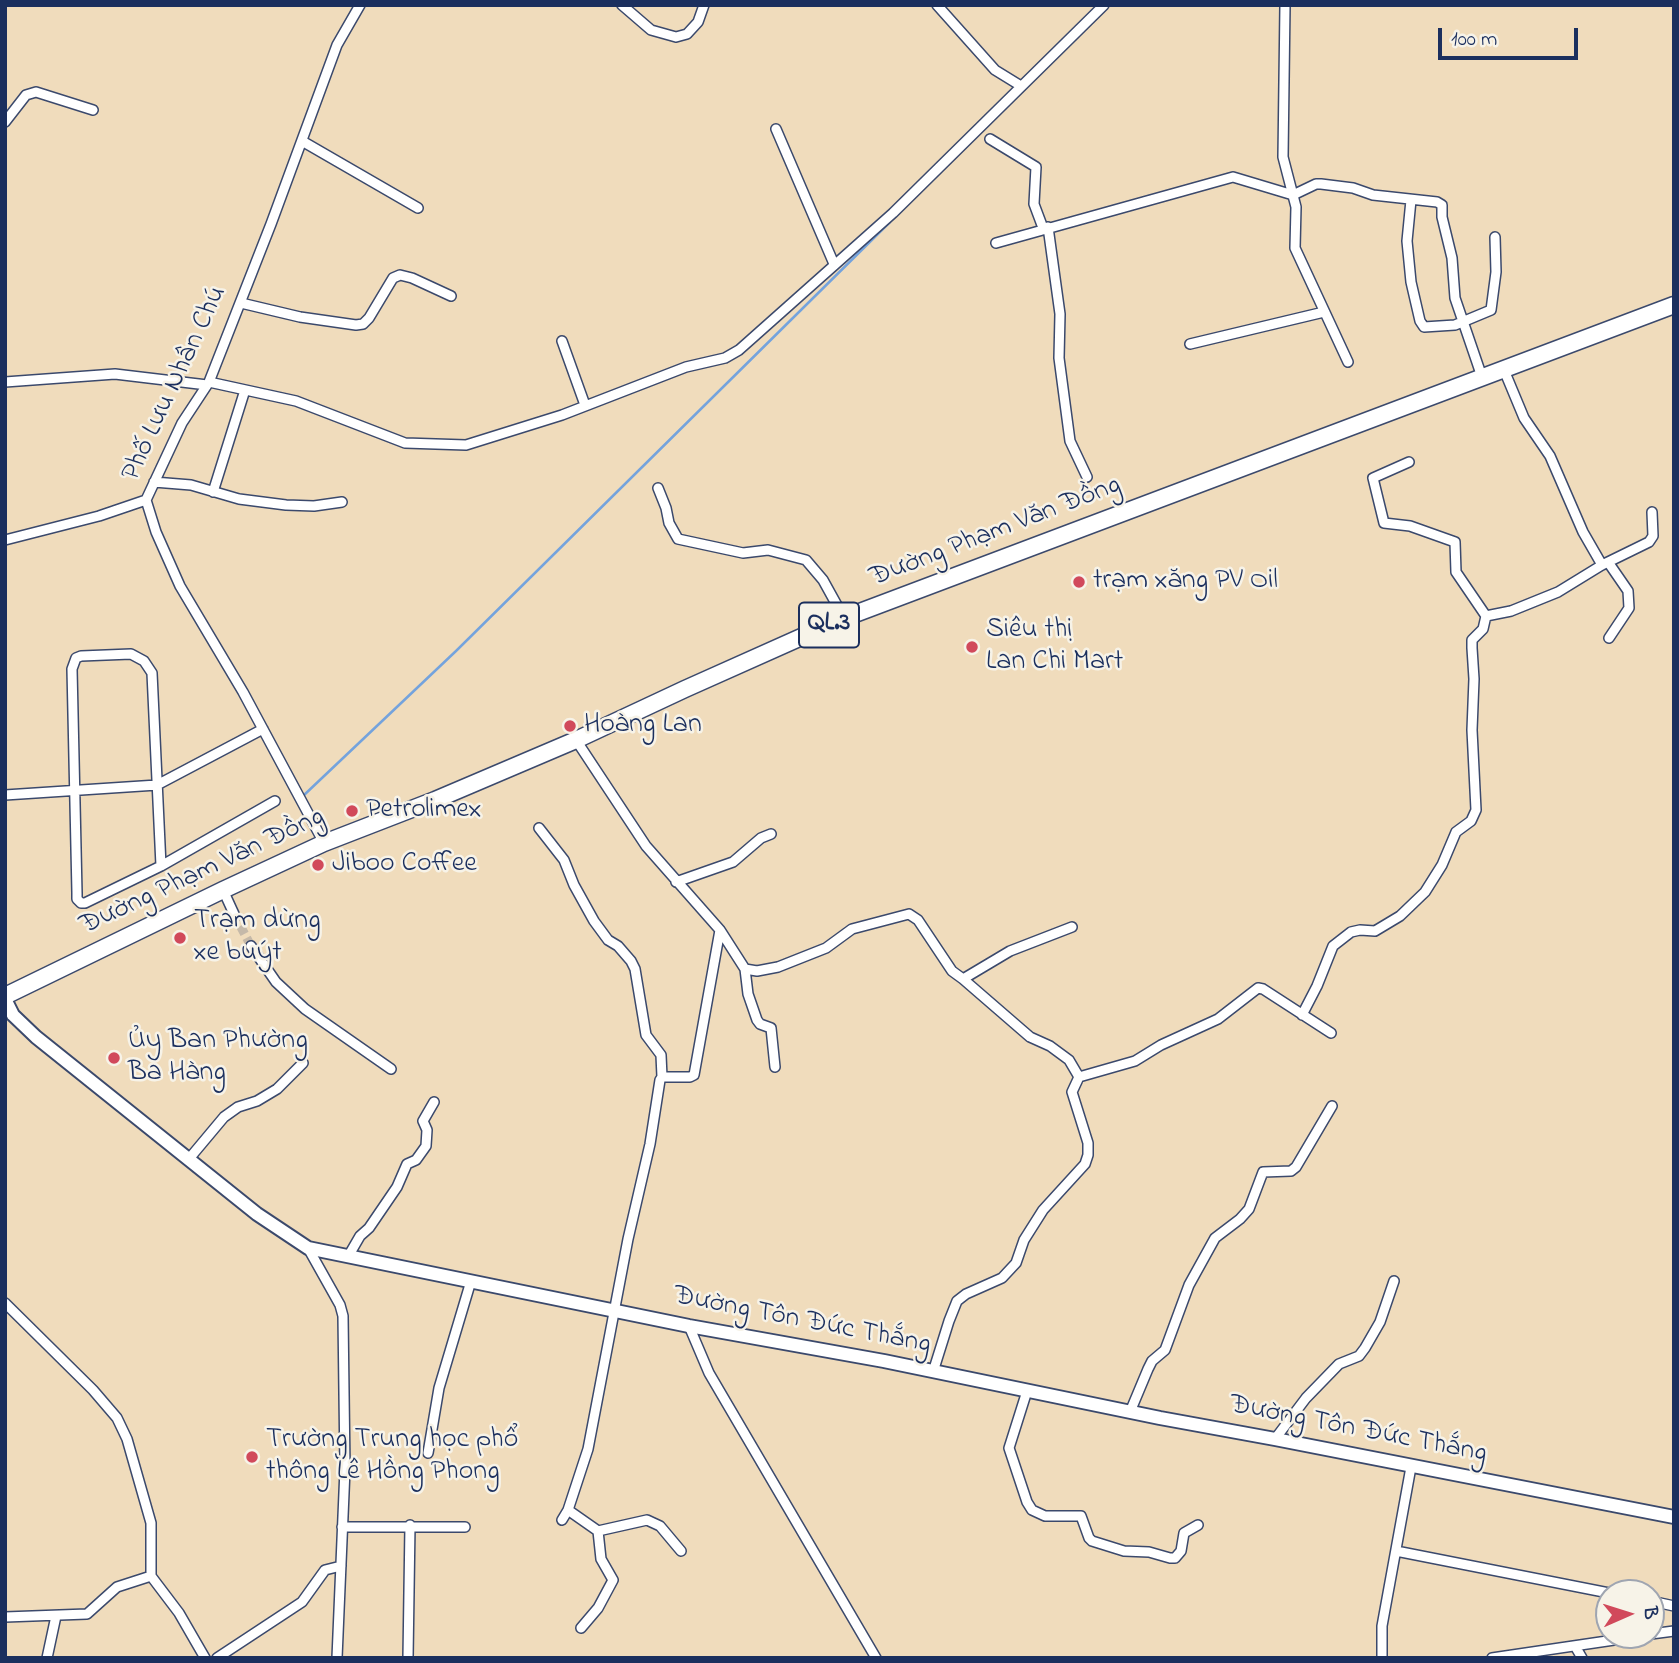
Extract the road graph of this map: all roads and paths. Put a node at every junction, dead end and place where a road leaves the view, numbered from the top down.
1 (360, 5) edge
2 (622, 5) edge
3 (704, 5) edge
4 (937, 5) edge
5 (1104, 5) edge
6 (1285, 5) edge
7 (1021, 86) junction
8 (93, 110) dead end
9 (5, 122) edge
10 (776, 129) dead end
11 (990, 139) dead end
12 (302, 141) junction
13 (1293, 195) junction
14 (1411, 200) junction
15 (418, 208) dead end
16 (1045, 228) junction
17 (1495, 237) dead end
18 (996, 243) dead end
19 (834, 264) junction
20 (451, 296) dead end
21 (241, 303) junction
22 (1674, 304) edge
23 (1324, 312) junction
24 (1464, 320) junction
25 (562, 341) dead end
26 (1190, 344) dead end
27 (1348, 362) dead end
28 (1504, 370) junction
29 (1482, 377) junction
30 (5, 383) edge
31 (208, 384) junction
32 (245, 390) junction
33 (585, 405) junction
34 (1409, 462) dead end
35 (1087, 477) dead end
36 (154, 482) junction
37 (658, 488) dead end
38 (213, 492) junction
39 (146, 500) junction
40 (342, 502) dead end
41 (1652, 512) dead end
42 (5, 540) edge
43 (1605, 564) junction
44 (1486, 616) junction
45 (844, 618) junction
46 (1609, 638) dead end
47 (263, 729) junction
48 (576, 740) junction
49 (157, 785) junction
50 (76, 792) junction
51 (5, 795) edge
52 (275, 801) dead end
53 (539, 828) dead end
54 (771, 834) dead end
55 (324, 843) junction
56 (161, 866) junction
57 (676, 882) junction
58 (223, 890) junction
59 (234, 914) tunnel mouth
60 (1072, 927) dead end
61 (720, 930) junction
62 (251, 946) tunnel mouth
63 (745, 969) junction
64 (963, 979) junction
65 (5, 997) edge
66 (1302, 1015) junction
67 (1331, 1033) dead end
68 (303, 1063) dead end
69 (775, 1067) dead end
70 (391, 1069) dead end
71 (662, 1077) junction
72 (1079, 1077) junction
73 (434, 1102) dead end
74 (1332, 1106) dead end
75 (188, 1160) junction
76 (308, 1248) junction
77 (349, 1255) junction
78 (471, 1281) junction
79 (1394, 1281) dead end
80 (5, 1303) edge
81 (615, 1310) junction
82 (689, 1326) junction
83 (933, 1372) junction
84 (1027, 1391) junction
85 (1130, 1412) junction
86 (1275, 1438) junction
87 (428, 1453) dead end
88 (1411, 1467) junction
89 (568, 1510) junction
90 (1674, 1517) edge
91 (562, 1520) dead end
92 (410, 1525) junction
93 (1198, 1525) dead end
94 (342, 1527) junction
95 (465, 1527) dead end
96 (598, 1531) junction
97 (681, 1551) dead end
98 (1396, 1552) junction
99 (341, 1566) junction
100 (152, 1576) junction
101 (1595, 1590) edge
102 (56, 1616) junction
103 (5, 1617) edge
104 (581, 1628) dead end
105 (1595, 1643) edge
106 (1575, 1646) junction
107 (47, 1658) edge
108 (205, 1658) edge
109 (217, 1658) edge
110 (337, 1658) edge
111 (408, 1658) edge
112 (876, 1658) edge
113 (1382, 1658) edge
114 (1492, 1658) edge
115 (1582, 1658) edge

1 - 12 street, Phố Lưu Nhân Chú
2 - 3 street
4 - 7 street
5 - 7 street
6 - 13 street
7 - 19 street
8 - 9 street
10 - 19 street
11 - 16 street
12 - 15 street
12 - 21 street, Phố Lưu Nhân Chú
13 - 14 street
13 - 16 street
13 - 23 street
14 - 24 street
14 - 24 street
16 - 18 street
16 - 35 street
17 - 24 street
19 - 33 street
20 - 21 street
21 - 31 street, Phố Lưu Nhân Chú
22 - 28 highway, Đường Phạm Văn Đồng / QL.3
23 - 26 street
23 - 27 street
24 - 29 street
25 - 33 street
28 - 29 highway, Đường Phạm Văn Đồng / QL.3
28 - 43 street
29 - 45 highway, Đường Phạm Văn Đồng / QL.3
30 - 31 street
31 - 32 street
31 - 36 street, Phố Lưu Nhân Chú
32 - 33 street
32 - 38 street
34 - 44 street
36 - 38 street
36 - 39 street, Phố Lưu Nhân Chú
37 - 45 street
38 - 40 street
39 - 42 street
39 - 47 street, Phố Lưu Nhân Chú
41 - 43 street
43 - 44 street
43 - 46 street
44 - 66 street
45 - 48 highway, Đường Phạm Văn Đồng / QL.3
47 - 49 street
47 - 55 street, Phố Lưu Nhân Chú
48 - 55 highway, Đường Phạm Văn Đồng / QL.3
48 - 57 street
49 - 50 street
49 - 50 street
49 - 56 street
50 - 51 street
50 - 56 street
52 - 56 street
53 - 71 street
54 - 57 street
55 - 58 highway, Đường Phạm Văn Đồng / QL.3
57 - 61 street
58 - 59 street
58 - 65 highway, Đường Phạm Văn Đồng / QL.3
60 - 64 street
61 - 63 street
61 - 71 street
62 - 70 street
63 - 64 street
63 - 69 street
64 - 72 street
65 - 75 main road, Đường Tôn Đức Thắng
66 - 67 street
66 - 72 street
68 - 75 street
71 - 81 street
72 - 83 street
73 - 77 street
74 - 85 street
75 - 76 main road, Đường Tôn Đức Thắng
76 - 77 main road, Đường Tôn Đức Thắng
76 - 94 street
77 - 78 main road, Đường Tôn Đức Thắng
78 - 81 main road, Đường Tôn Đức Thắng
78 - 87 street
79 - 86 street
80 - 100 street
81 - 82 main road, Đường Tôn Đức Thắng
81 - 89 street
82 - 83 main road, Đường Tôn Đức Thắng
82 - 112 street
83 - 84 main road, Đường Tôn Đức Thắng
84 - 85 main road, Đường Tôn Đức Thắng
84 - 93 street
85 - 86 main road, Đường Tôn Đức Thắng
86 - 88 main road, Đường Tôn Đức Thắng
88 - 90 main road, Đường Tôn Đức Thắng
88 - 98 street
89 - 91 street
89 - 96 street
92 - 94 street
92 - 95 street
92 - 111 street
94 - 99 street
96 - 97 street
96 - 104 street
98 - 101 street
98 - 113 street
99 - 109 street
99 - 110 street
100 - 102 street
100 - 108 street
102 - 103 street
102 - 107 street
105 - 106 street
106 - 114 street
106 - 115 street

